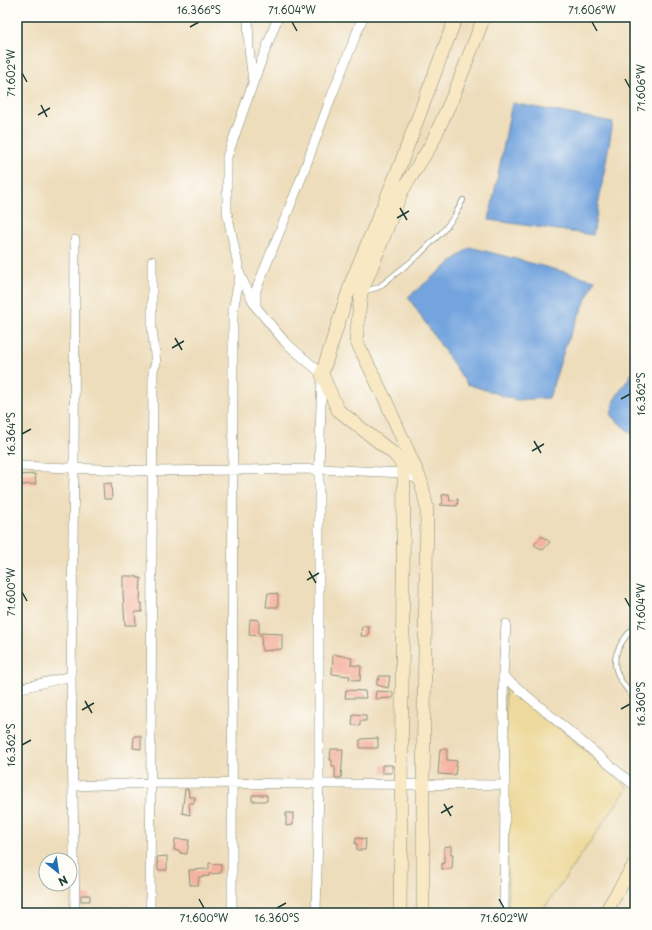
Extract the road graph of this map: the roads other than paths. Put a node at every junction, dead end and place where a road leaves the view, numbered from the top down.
1 (248, 17) edge
2 (278, 17) edge
3 (363, 17) edge
4 (456, 17) edge
5 (484, 17) edge
6 (253, 83) junction
7 (463, 200) dead end
8 (75, 240) dead end
9 (152, 261) dead end
10 (240, 275) junction
11 (361, 293) junction
12 (256, 307) junction
13 (322, 374) junction
14 (17, 466) edge
15 (74, 468) junction
16 (234, 469) junction
17 (319, 469) junction
18 (153, 471) junction
19 (404, 473) junction
20 (421, 481) junction
21 (506, 624) dead end
22 (635, 626) edge
23 (71, 676) junction
24 (503, 676) junction
25 (17, 689) edge
26 (635, 698) edge
27 (151, 783) junction
28 (232, 783) junction
29 (319, 784) junction
30 (402, 784) junction
31 (423, 785) junction
32 (505, 785) junction
33 (73, 786) junction
34 (635, 786) edge
35 (635, 863) edge
36 (631, 880) edge
37 (75, 913) edge
38 (150, 913) edge
39 (232, 913) edge
40 (316, 913) edge
41 (400, 913) edge
42 (423, 913) edge
43 (504, 913) edge
44 (605, 913) edge

1 - 6 street
2 - 6 street
3 - 12 street
4 - 13 street
5 - 11 street
6 - 10 street
7 - 11 lane
8 - 15 street
9 - 18 street
10 - 12 street
10 - 16 street
11 - 20 street
12 - 13 street
13 - 17 street
13 - 19 street
14 - 15 street
15 - 18 street
15 - 23 street
16 - 17 street
16 - 18 street
16 - 28 street
17 - 19 street
17 - 29 street
18 - 27 street
19 - 20 street
19 - 30 street
20 - 31 street
21 - 24 street
22 - 26 lane
23 - 25 street
23 - 33 street
24 - 32 street
24 - 34 street
27 - 28 street
27 - 33 street
27 - 38 street
28 - 29 street
28 - 39 street
29 - 30 street
29 - 40 street
30 - 31 street
30 - 41 street
31 - 32 street
31 - 42 street
32 - 43 street
33 - 37 street
35 - 36 street
36 - 44 street

